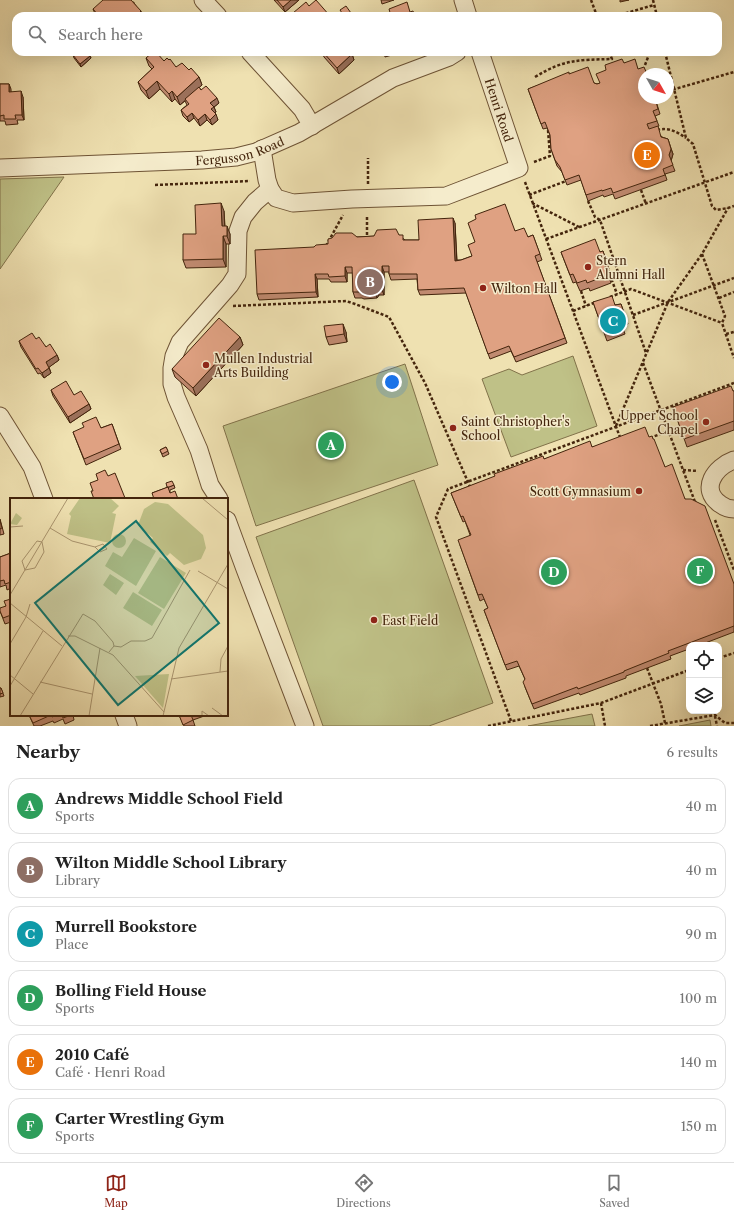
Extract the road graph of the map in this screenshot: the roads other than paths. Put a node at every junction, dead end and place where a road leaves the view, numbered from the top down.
1 (203, 0) edge
2 (463, 0) edge
3 (214, 12) edge
4 (467, 12) edge
5 (254, 56) edge
6 (452, 56) edge
7 (481, 56) edge
8 (312, 126) junction
9 (262, 149) junction
10 (0, 168) edge
11 (268, 184) junction
12 (0, 416) edge
13 (734, 460) edge
14 (44, 498) edge
15 (218, 498) edge
16 (734, 509) edge
17 (228, 523) edge
18 (124, 716) edge
19 (128, 726) edge
20 (305, 726) edge

1 - 3 street
2 - 4 street
5 - 8 street
6 - 8 street, Fergusson Road
7 - 11 street, Henri Road
8 - 9 street, Fergusson Road
9 - 10 street, Fergusson Road
9 - 11 street
11 - 15 street
12 - 14 street
13 - 16 street
17 - 20 street
18 - 19 street

